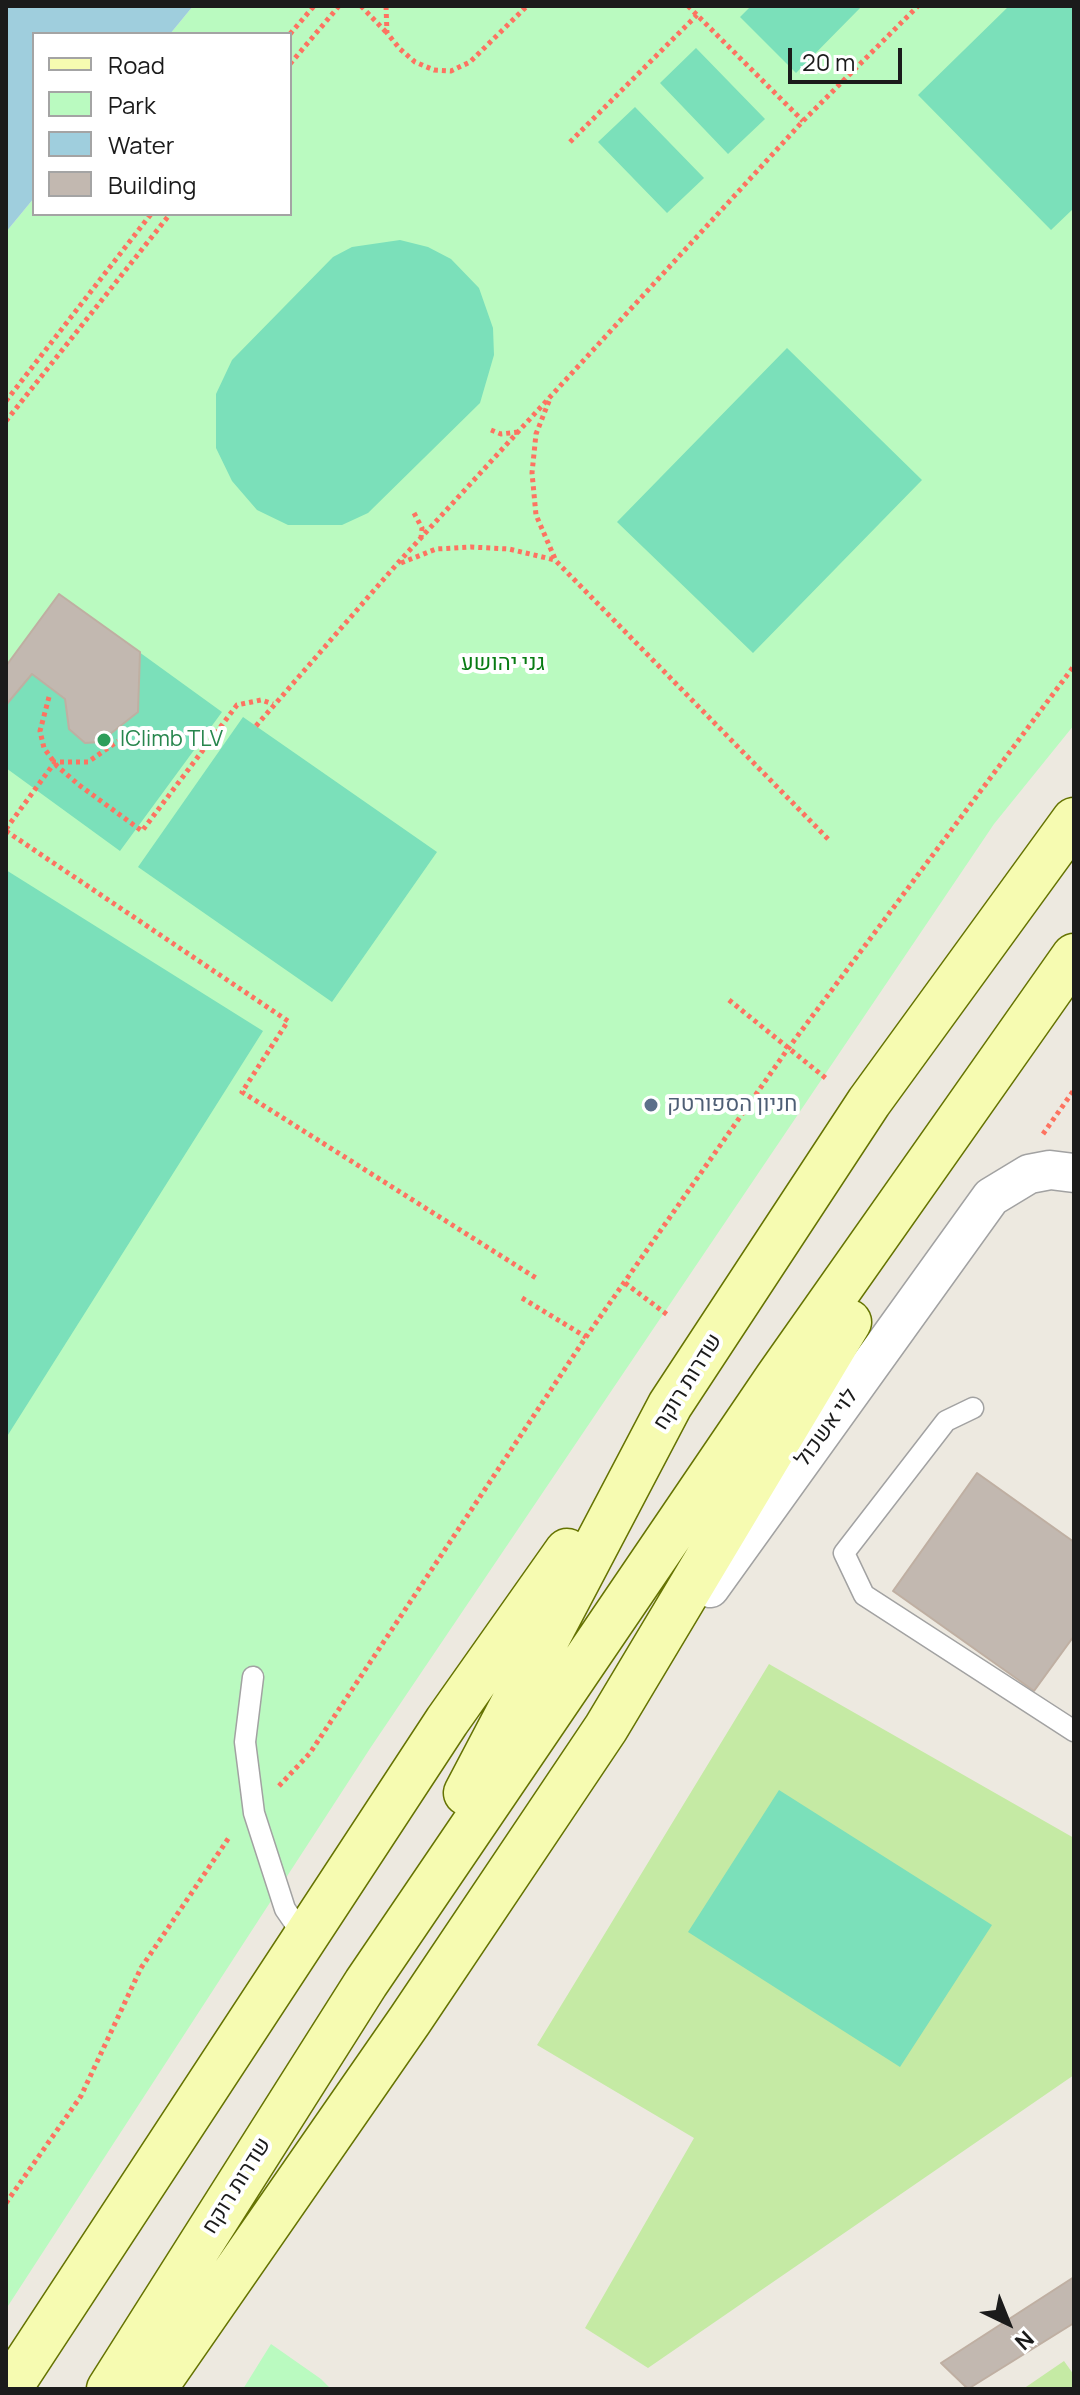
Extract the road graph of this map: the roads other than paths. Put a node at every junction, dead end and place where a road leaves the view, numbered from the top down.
1 (1074, 820) edge
2 (1074, 957) edge
3 (1074, 1173) edge
4 (670, 1405) junction
5 (973, 1408) dead end
6 (253, 1677) dead end
7 (606, 1728) junction
8 (1074, 1731) edge
9 (305, 1938) junction
10 (366, 1983) junction
11 (14, 2377) edge
12 (109, 2389) edge
13 (154, 2389) edge

1 - 4 main road, שדרות רוקח
2 - 7 main road
2 - 10 main road, שדרות רוקח
3 - 7 street, לוי אשכול
4 - 9 main road
4 - 10 main road, שדרות רוקח
5 - 8 lane
6 - 9 lane
7 - 13 main road
9 - 11 main road
10 - 12 main road, שדרות רוקח

